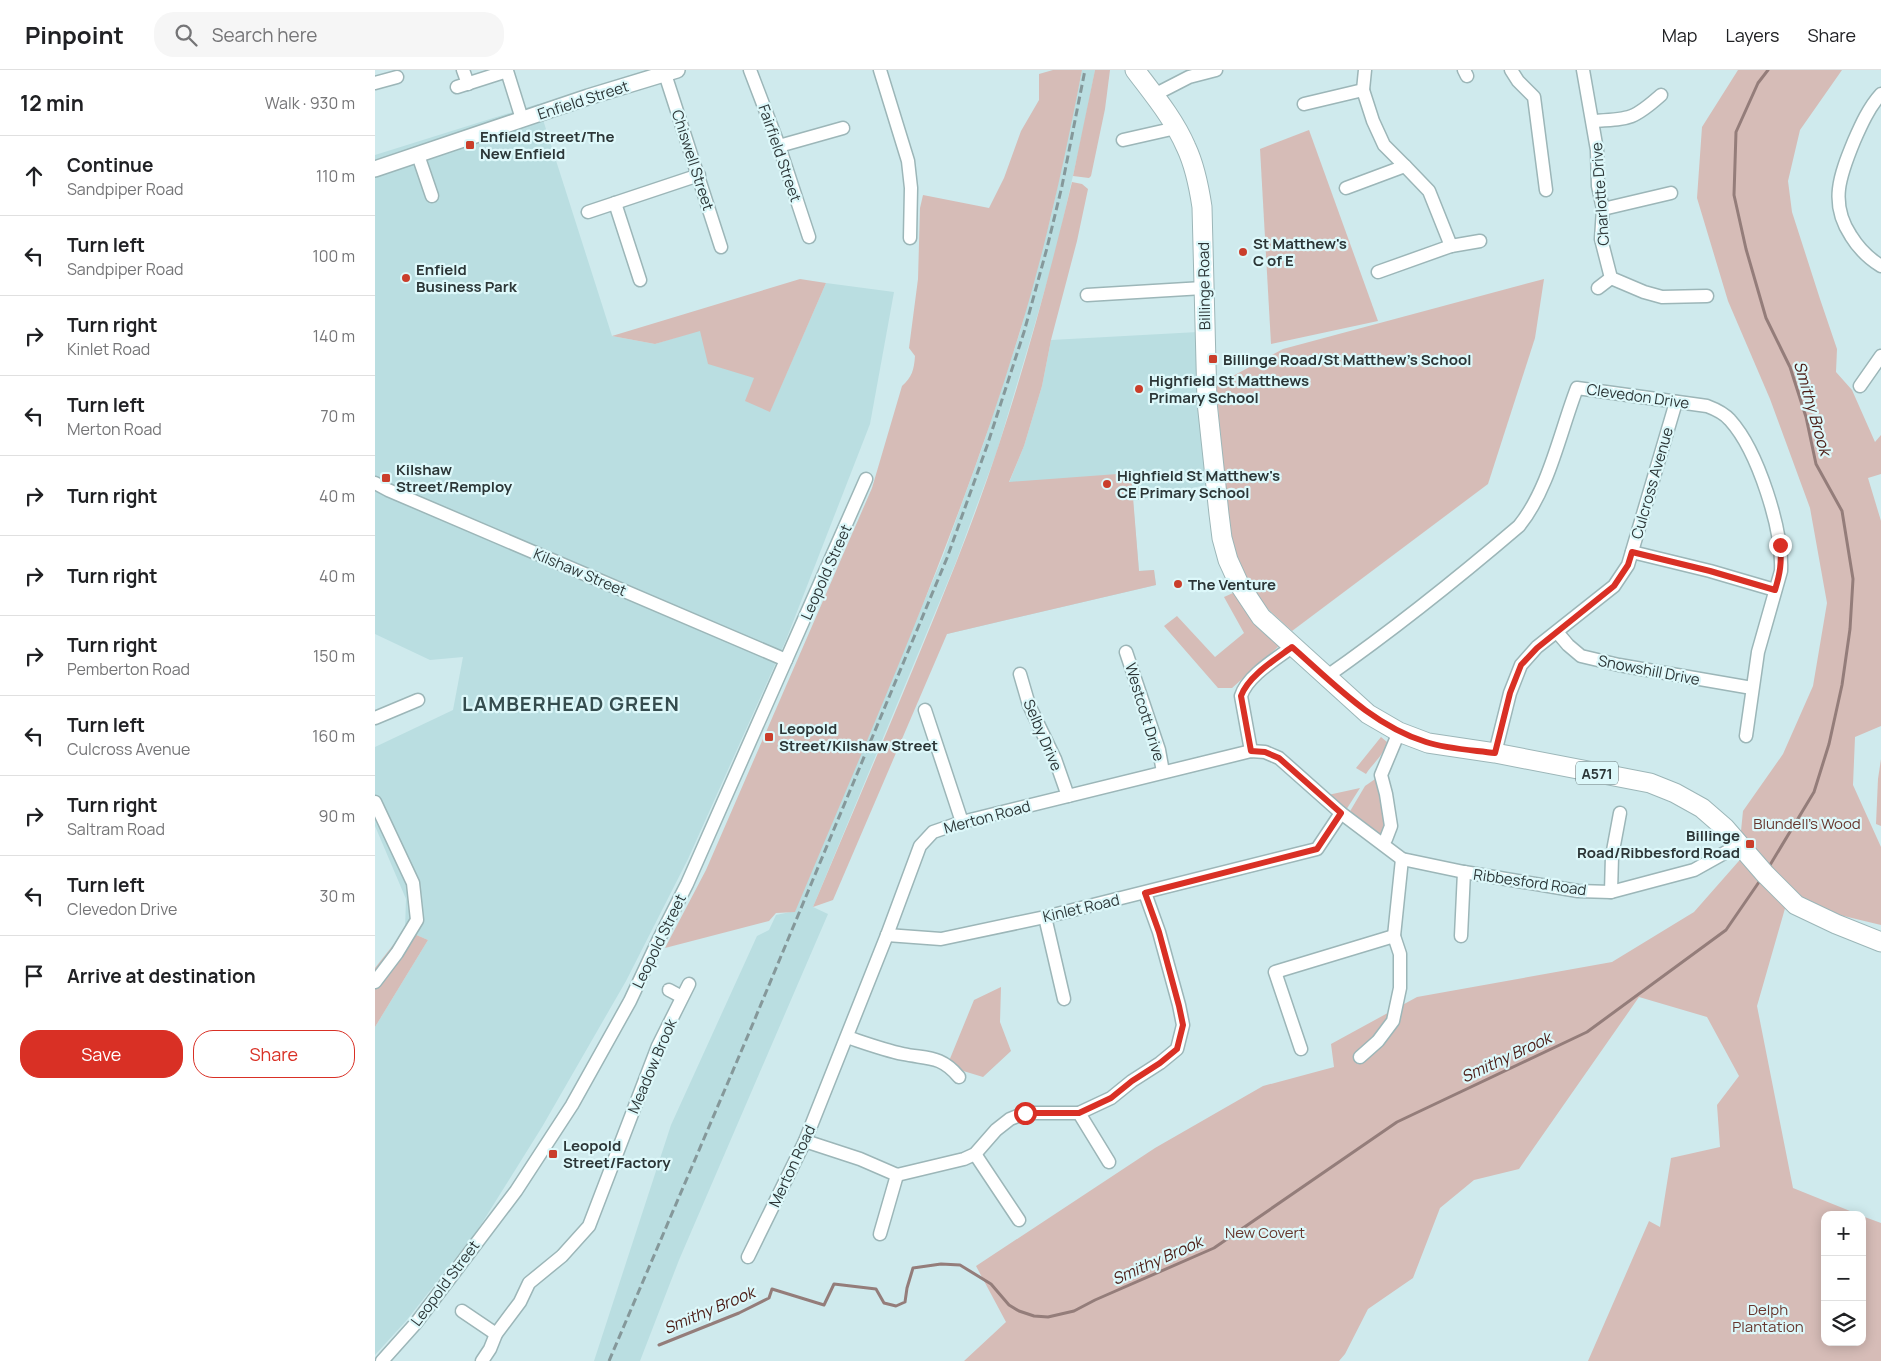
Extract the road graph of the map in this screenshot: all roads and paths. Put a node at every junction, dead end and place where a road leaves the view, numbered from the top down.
1 (463, 70) edge
2 (750, 70) edge
3 (880, 70) edge
4 (1135, 70) edge
5 (1216, 70) edge
6 (1365, 70) edge
7 (1511, 70) edge
8 (1583, 70) edge
9 (509, 71) edge
10 (671, 72) edge
11 (397, 77) dead end
12 (375, 83) edge
13 (1363, 90) junction
14 (1881, 94) edge
15 (1154, 95) junction
16 (1661, 95) dead end
17 (1304, 104) dead end
18 (522, 119) junction
19 (1593, 120) junction
20 (843, 128) dead end
21 (1175, 128) junction
22 (1123, 140) dead end
23 (779, 146) junction
24 (418, 155) junction
25 (1405, 166) junction
26 (375, 169) edge
27 (699, 175) junction
28 (1346, 188) dead end
29 (1546, 190) dead end
30 (1671, 193) dead end
31 (432, 196) dead end
32 (615, 203) junction
33 (1603, 209) junction
34 (588, 212) dead end
35 (809, 237) dead end
36 (910, 238) dead end
37 (1480, 241) dead end
38 (1451, 246) junction
39 (721, 247) dead end
40 (1881, 266) edge
41 (1378, 272) dead end
42 (1611, 278) junction
43 (640, 280) dead end
44 (1203, 288) junction
45 (1598, 288) dead end
46 (1087, 296) dead end
47 (1707, 296) dead end
48 (1881, 356) edge
49 (1859, 386) dead end
50 (1677, 402) junction
51 (866, 480) dead end
52 (375, 483) edge
53 (1632, 552) junction
54 (1775, 590) junction
55 (1557, 632) junction
56 (1292, 647) junction
57 (1126, 652) dead end
58 (786, 660) junction
59 (1020, 674) dead end
60 (1326, 677) junction
61 (1751, 688) junction
62 (418, 700) dead end
63 (925, 710) dead end
64 (375, 718) edge
65 (1399, 732) junction
66 (1745, 736) dead end
67 (1251, 751) junction
68 (1495, 753) junction
69 (1163, 772) junction
70 (1068, 796) junction
71 (375, 802) edge
72 (1341, 813) junction
73 (1620, 813) dead end
74 (962, 822) junction
75 (1387, 840) dead end
76 (1739, 842) junction
77 (1401, 859) junction
78 (1463, 872) junction
79 (1611, 892) junction
80 (1145, 893) junction
81 (1045, 917) junction
82 (887, 935) junction
83 (1394, 936) junction
84 (1461, 936) dead end
85 (1881, 942) edge
86 (375, 982) edge
87 (689, 984) dead end
88 (669, 990) dead end
89 (682, 997) junction
90 (1064, 1000) dead end
91 (847, 1037) junction
92 (1301, 1049) dead end
93 (1360, 1057) dead end
94 (959, 1077) dead end
95 (1079, 1113) junction
96 (805, 1141) junction
97 (975, 1154) junction
98 (1109, 1162) dead end
99 (897, 1175) junction
100 (1019, 1220) dead end
101 (880, 1234) dead end
102 (749, 1257) dead end
103 (462, 1311) dead end
104 (497, 1334) junction
105 (382, 1361) edge
106 (482, 1361) edge

1 - 9 street
2 - 23 street, Fairfield Street
3 - 36 street
4 - 15 main road, Billinge Road / A571
5 - 15 street
6 - 13 street
7 - 29 street
8 - 19 street, Charlotte Drive
9 - 18 street
10 - 18 street, Enfield Street
10 - 27 street, Chiswell Street
11 - 12 street
13 - 17 street
13 - 25 street
14 - 40 street
15 - 21 main road, Billinge Road / A571
16 - 19 street
18 - 24 street, Enfield Street
19 - 33 street, Charlotte Drive
20 - 23 street
21 - 22 street
21 - 44 main road, Billinge Road / A571
23 - 35 street, Fairfield Street
24 - 26 street, Enfield Street
24 - 31 street
25 - 28 street
25 - 38 street
27 - 32 street
27 - 39 street, Chiswell Street
30 - 33 street
32 - 34 street
32 - 43 street
33 - 42 street, Charlotte Drive
37 - 38 street
38 - 41 street
42 - 45 street
42 - 47 street
44 - 46 street
44 - 56 main road, Billinge Road / A571
48 - 49 street
50 - 53 street, Culcross Avenue
50 - 54 street, Clevedon Drive
50 - 60 street, Clevedon Drive
51 - 58 street, Leopold Street
52 - 58 street, Kilshaw Street
53 - 54 street
53 - 55 street, Culcross Avenue
54 - 61 street, Clevedon Drive
55 - 61 street, Snowshill Drive
55 - 68 street, Culcross Avenue
56 - 60 main road, A571
56 - 67 street
57 - 69 street, Westcott Drive
58 - 105 street, Leopold Street
59 - 70 street, Selby Drive
60 - 65 main road, A571
61 - 66 street, Clevedon Drive
62 - 64 street
63 - 74 street
65 - 68 main road, A571
65 - 75 street
67 - 69 street, Merton Road
67 - 72 street, Merton Road
68 - 76 main road, A571
69 - 70 street, Merton Road
70 - 74 street, Merton Road
71 - 86 street
72 - 77 street, Merton Road
72 - 80 street, Kinlet Road
73 - 79 street
74 - 82 street, Merton Road
76 - 79 street, Ribbesford Road
76 - 85 main road, A571
77 - 78 street, Ribbesford Road
77 - 83 street
78 - 79 street, Ribbesford Road
78 - 84 street
80 - 81 street, Kinlet Road
80 - 95 street
81 - 82 street, Kinlet Road
81 - 90 street
82 - 91 street, Merton Road
83 - 92 street
83 - 93 street
87 - 89 street, Meadow Brook
88 - 89 street
89 - 104 street, Meadow Brook
91 - 94 street
91 - 96 street, Merton Road
95 - 97 street
95 - 98 street
96 - 99 street
96 - 102 street, Merton Road
97 - 99 street
97 - 100 street
99 - 101 street
103 - 104 street
104 - 106 street, Meadow Brook

